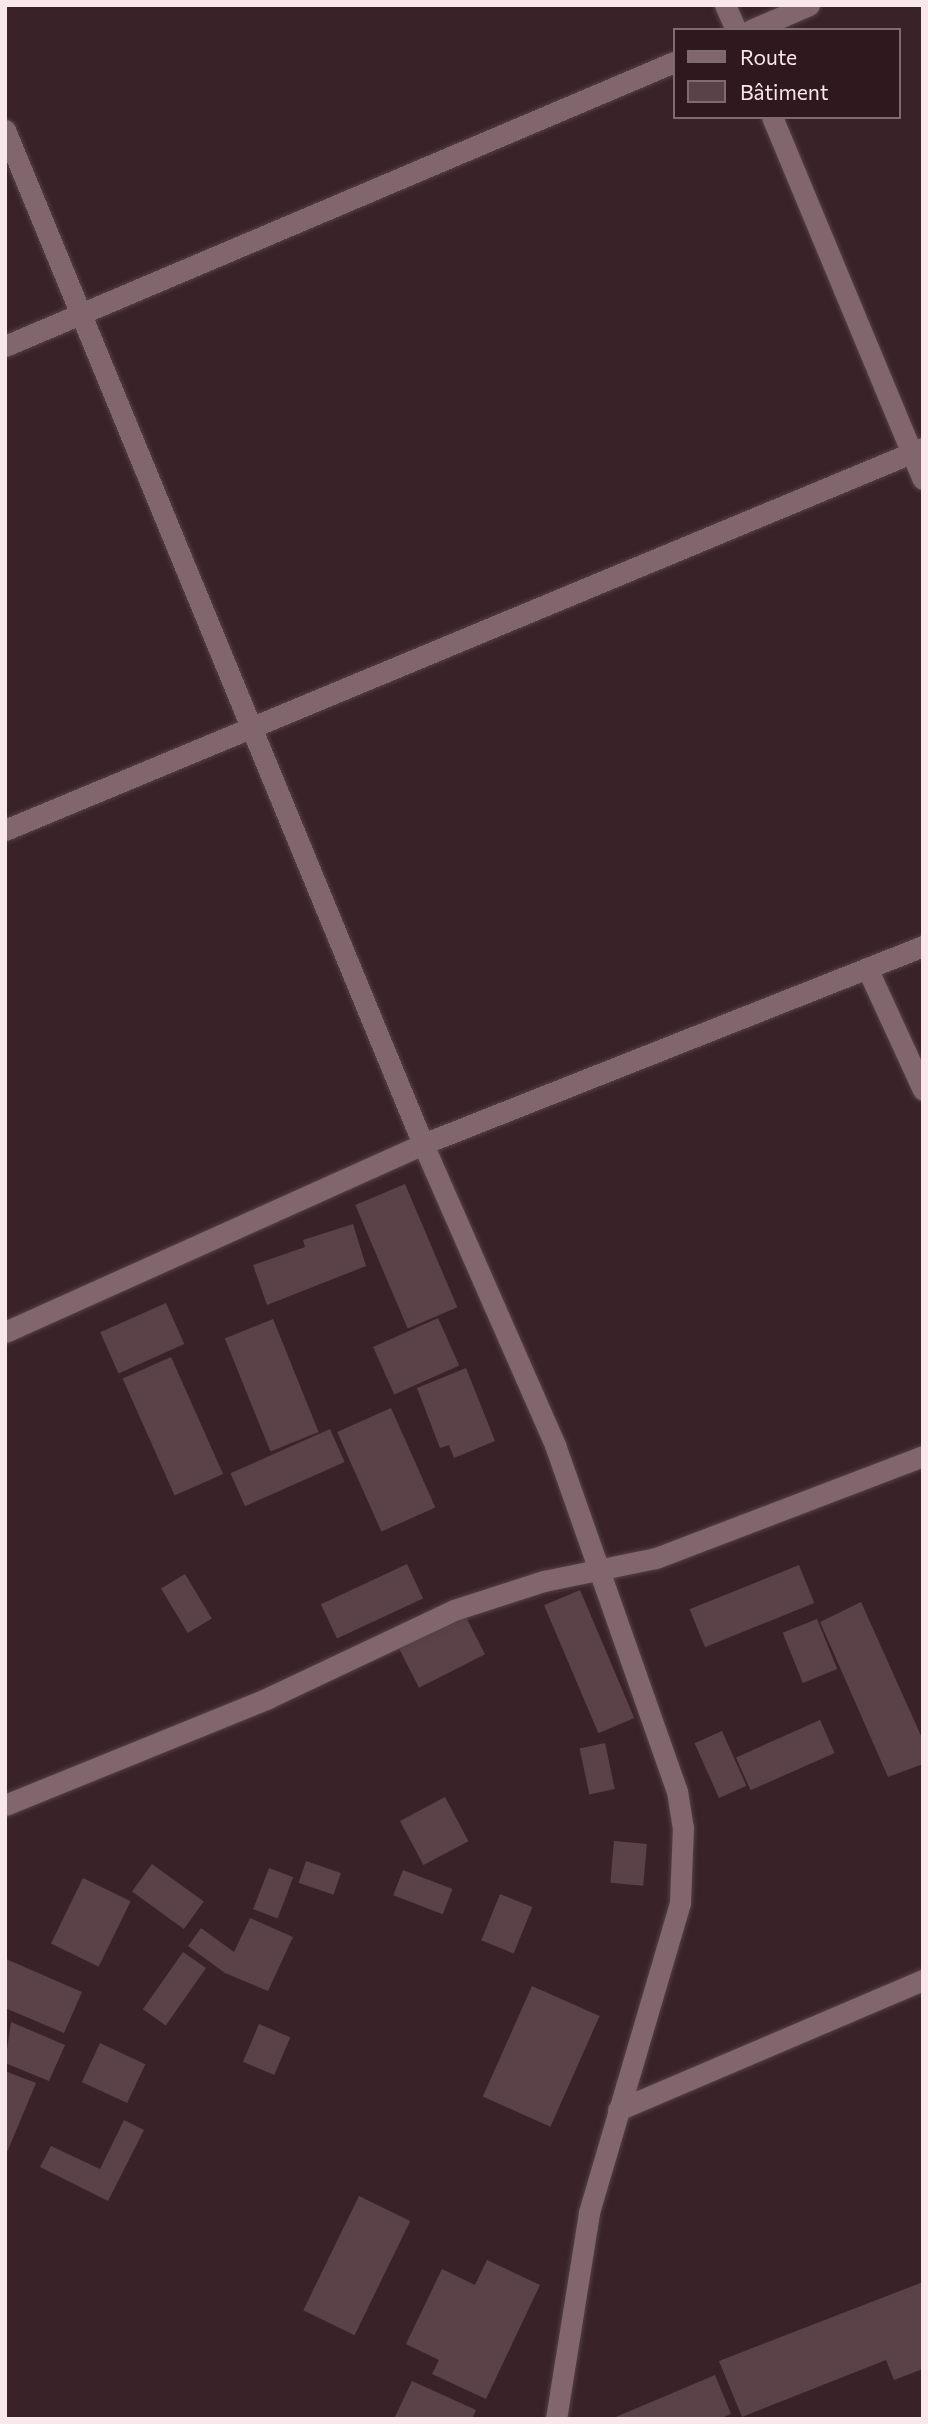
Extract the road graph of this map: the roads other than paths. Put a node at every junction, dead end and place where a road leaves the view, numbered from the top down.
1 (725, 5) edge
2 (809, 5) edge
3 (735, 28) edge
4 (756, 28) edge
5 (673, 62) edge
6 (773, 119) edge
7 (5, 131) edge
8 (80, 315) junction
9 (5, 345) edge
10 (917, 450) edge
11 (923, 479) edge
12 (254, 727) junction
13 (5, 830) edge
14 (923, 946) edge
15 (867, 968) junction
16 (923, 1090) edge
17 (423, 1144) junction
18 (5, 1332) edge
19 (923, 1456) edge
20 (597, 1571) junction
21 (5, 1805) edge
22 (923, 1980) edge
23 (618, 2110) junction
24 (556, 2419) edge

1 - 3 street
2 - 4 street
5 - 8 street
6 - 10 street
7 - 8 street
8 - 9 street
8 - 12 street
10 - 11 street
10 - 12 street
12 - 13 street
12 - 17 street
14 - 15 street
15 - 16 street
15 - 17 street
17 - 18 street
17 - 20 street
19 - 20 street
20 - 21 street
20 - 23 street
22 - 23 street
23 - 24 street

